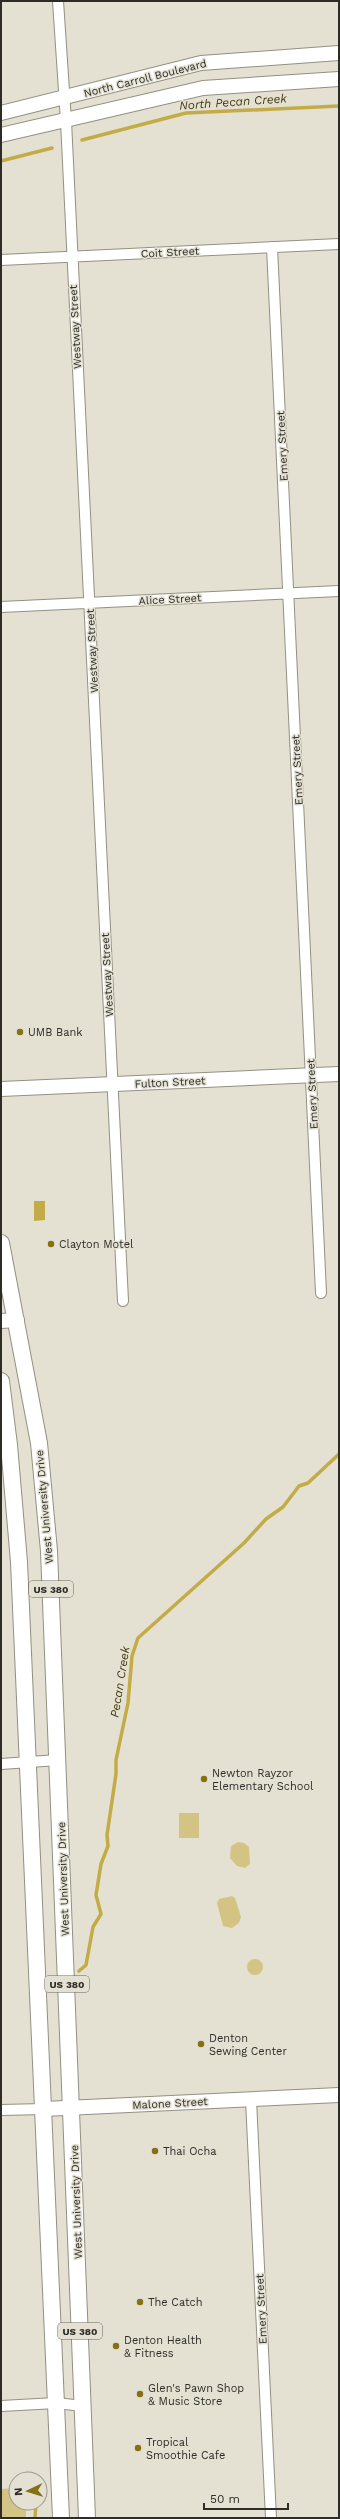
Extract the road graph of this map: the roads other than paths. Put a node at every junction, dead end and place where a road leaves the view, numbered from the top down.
1 (58, 1) edge
2 (339, 53) edge
3 (339, 78) edge
4 (64, 98) junction
5 (1, 113) edge
6 (66, 121) junction
7 (1, 135) edge
8 (339, 244) edge
9 (272, 247) junction
10 (71, 257) junction
11 (1, 260) edge
12 (339, 591) edge
13 (289, 594) junction
14 (90, 603) junction
15 (1, 607) edge
16 (339, 1074) edge
17 (311, 1076) junction
18 (112, 1084) junction
19 (1, 1089) edge
20 (1, 1244) edge
21 (321, 1293) dead end
22 (124, 1301) dead end
23 (17, 1320) junction
24 (1, 1321) edge
25 (1, 1381) edge
26 (58, 1760) junction
27 (28, 1762) junction
28 (1, 1764) edge
29 (339, 2095) edge
30 (251, 2100) junction
31 (72, 2107) junction
32 (44, 2109) junction
33 (1, 2110) edge
34 (56, 2403) junction
35 (1, 2406) edge
36 (83, 2406) junction
37 (61, 2518) edge
38 (87, 2518) edge
39 (271, 2518) edge

1 - 4 street, Westway Street
2 - 4 main road, North Carroll Boulevard
3 - 6 main road, North Carroll Boulevard
4 - 5 main road, North Carroll Boulevard
4 - 6 street, Westway Street
6 - 7 main road, North Carroll Boulevard
6 - 10 street, Westway Street
8 - 9 street, Coit Street
9 - 10 street, Coit Street
9 - 13 street, Emery Street
10 - 11 street, Coit Street
10 - 14 street, Westway Street
12 - 13 street, Alice Street
13 - 14 street, Alice Street
13 - 17 street, Emery Street
14 - 15 street, Alice Street
14 - 18 street, Westway Street
16 - 17 main road, Fulton Street
17 - 18 main road, Fulton Street
17 - 21 street, Emery Street
18 - 19 main road, Fulton Street
18 - 22 street, Westway Street
20 - 23 main road, West University Drive / US 380
23 - 24 main road
23 - 26 main road, West University Drive / US 380
25 - 27 main road, US 380
26 - 27 street
26 - 31 main road, West University Drive / US 380
27 - 28 street
27 - 32 main road, US 380
29 - 30 main road, Malone Street
30 - 31 main road, Malone Street
30 - 39 street, Emery Street
31 - 32 main road, Malone Street
31 - 36 main road, West University Drive / US 380
32 - 33 street, Malone Street
32 - 34 main road, US 380
34 - 35 street
34 - 36 street
34 - 37 main road, US 380
36 - 38 main road, West University Drive / US 380

